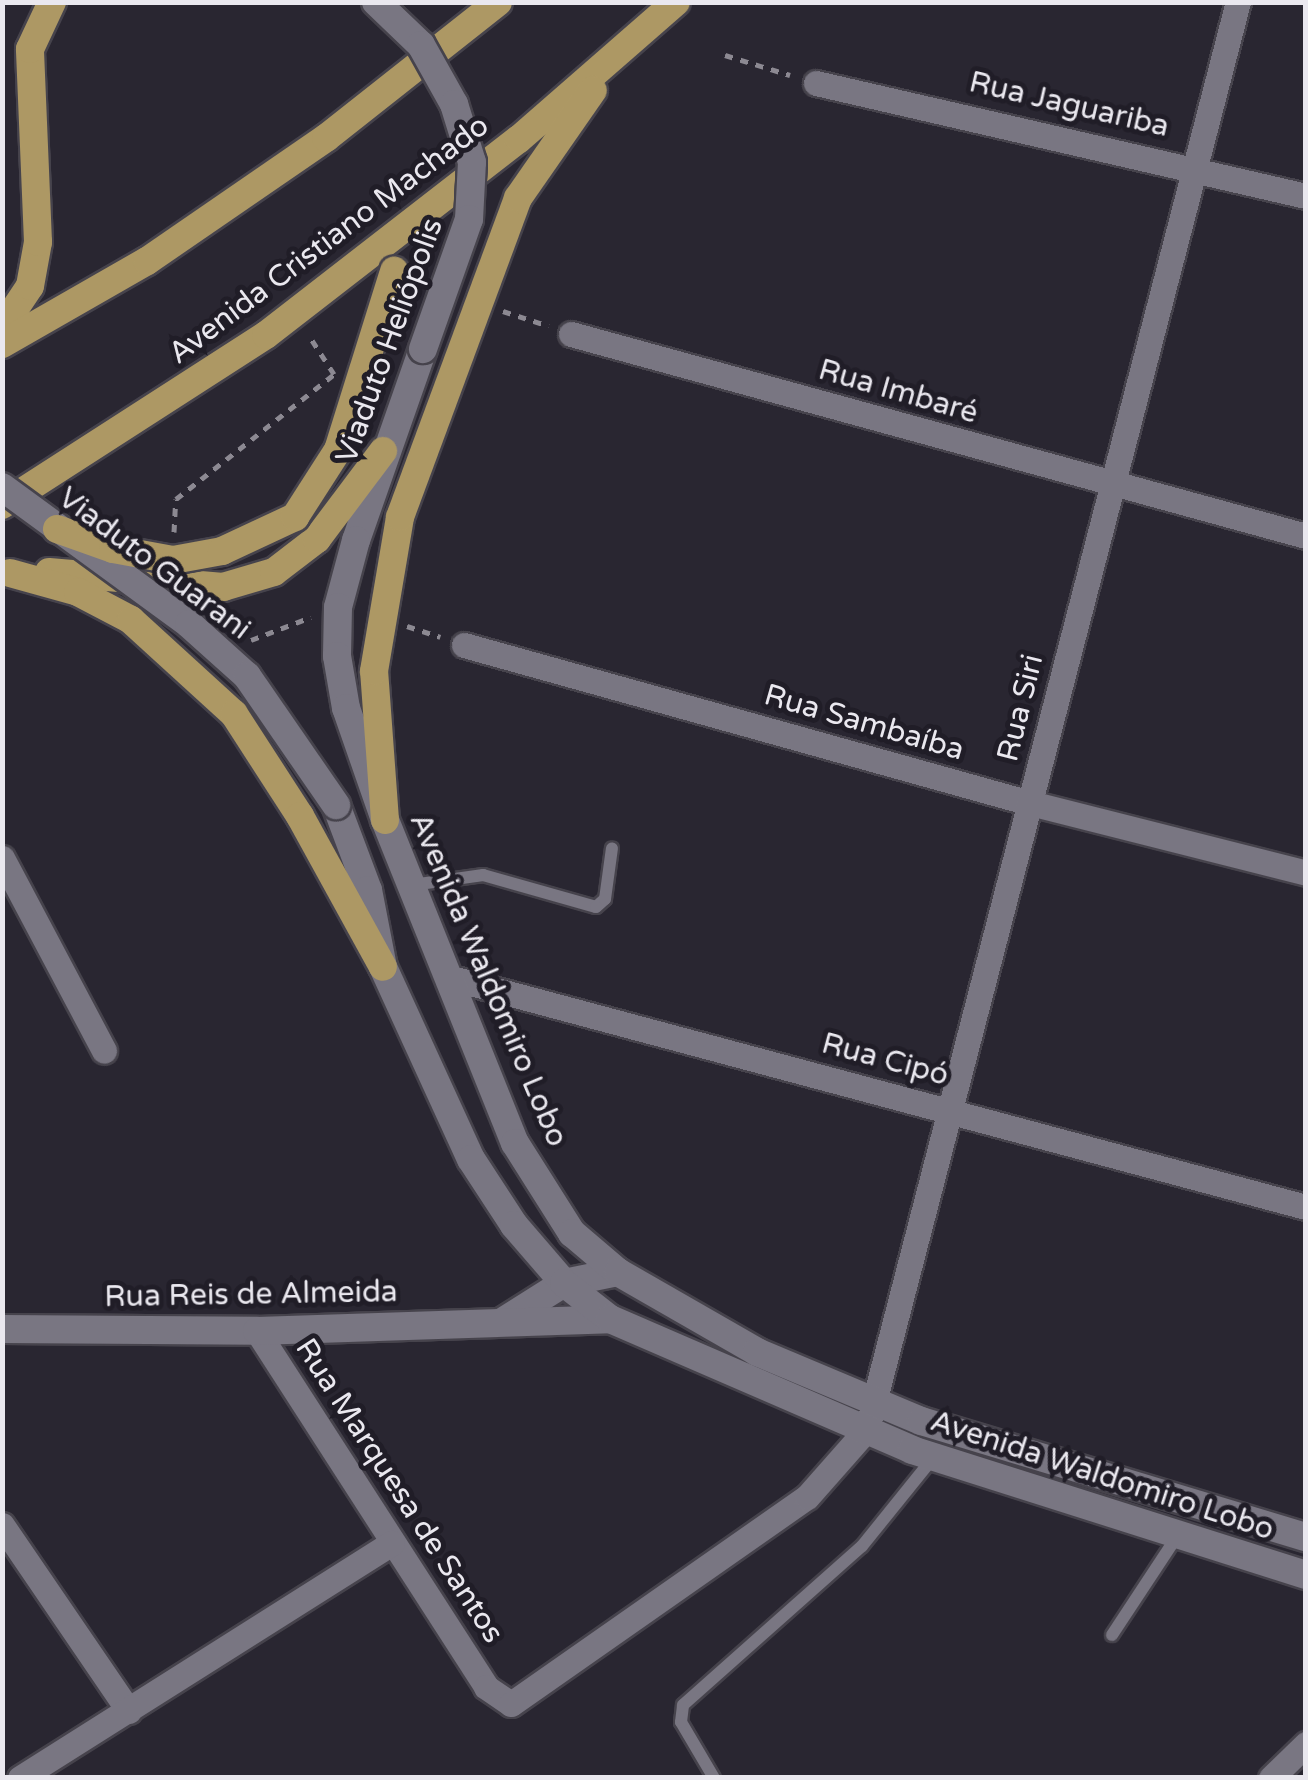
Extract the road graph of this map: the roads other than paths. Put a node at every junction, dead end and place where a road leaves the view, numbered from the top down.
1 (52, 2) edge
2 (376, 2) edge
3 (498, 2) edge
4 (676, 2) edge
5 (1238, 2) edge
6 (616, 56) junction
7 (816, 82) road end
8 (1195, 167) junction
9 (1306, 196) edge
10 (422, 217) junction
11 (2, 328) edge
12 (571, 334) road end
13 (2, 344) edge
14 (383, 452) junction
15 (2, 487) edge
16 (1112, 487) junction
17 (2, 505) edge
18 (57, 529) junction
19 (1306, 536) edge
20 (6, 573) edge
21 (338, 607) joint
22 (464, 645) dead end
23 (1030, 804) junction
24 (385, 820) junction
25 (612, 848) dead end
26 (2, 858) edge
27 (1306, 873) edge
28 (410, 885) junction
29 (384, 967) junction
30 (448, 977) junction
31 (104, 1051) dead end
32 (951, 1111) junction
33 (1306, 1207) edge
34 (618, 1272) junction
35 (564, 1283) junction
36 (610, 1319) junction
37 (500, 1322) junction
38 (2, 1329) edge
39 (257, 1331) junction
40 (875, 1402) junction
41 (867, 1430) junction
42 (933, 1458) junction
43 (2, 1525) edge
44 (1306, 1537) edge
45 (1176, 1538) junction
46 (392, 1543) junction
47 (1306, 1574) edge
48 (1112, 1635) dead end
49 (129, 1711) junction
50 (1306, 1744) edge
51 (20, 1778) edge
52 (714, 1778) edge
53 (1271, 1778) edge

1 - 11 highway
2 - 14 main road, Viaduto Heliópolis, bridge
3 - 13 highway
4 - 6 highway, Avenida Cristiano Machado
5 - 8 street, Rua Siri
6 - 10 highway, Avenida Cristiano Machado
6 - 24 highway
7 - 8 street, Rua Jaguariba
8 - 9 street, Rua Jaguariba
8 - 16 street, Rua Siri
10 - 17 highway, Avenida Cristiano Machado
10 - 18 highway, bridge
12 - 16 street, Rua Imbaré
14 - 20 highway
14 - 21 main road, Viaduto Heliópolis
15 - 18 main road, Viaduto Guarani, bridge
16 - 19 street, Rua Imbaré
16 - 23 street, Rua Siri
18 - 29 main road, Viaduto Guarani, bridge
20 - 29 highway
21 - 24 main road, Avenida Waldomiro Lobo
22 - 23 street, Rua Sambaíba
23 - 27 street, Rua Sambaíba
23 - 32 street, Rua Siri
24 - 28 main road, Avenida Waldomiro Lobo
25 - 28 lane
26 - 31 street
28 - 30 main road, Avenida Waldomiro Lobo
29 - 35 main road, Avenida Waldomiro Lobo
30 - 32 street, Rua Cipó
30 - 34 main road, Avenida Waldomiro Lobo
32 - 33 street, Rua Cipó
32 - 40 street, Rua Siri
34 - 35 main road, Rua Reis de Almeida
34 - 40 main road, Avenida Waldomiro Lobo
35 - 36 main road, Avenida Waldomiro Lobo
35 - 37 main road, Rua Reis de Almeida
36 - 37 main road, Rua Reis de Almeida
36 - 41 main road, Avenida Waldomiro Lobo
37 - 39 main road, Rua Reis de Almeida
38 - 39 main road, Rua Reis de Almeida
39 - 46 street, Rua Marquesa de Santos
40 - 41 street, Rua Siri
40 - 44 main road, Avenida Waldomiro Lobo
41 - 42 main road, Avenida Waldomiro Lobo
41 - 46 street, Rua Marquesa de Santos
42 - 45 main road, Avenida Waldomiro Lobo
42 - 52 lane
43 - 49 street
45 - 47 main road, Avenida Waldomiro Lobo
45 - 48 lane
46 - 49 street
49 - 51 street
50 - 53 street

